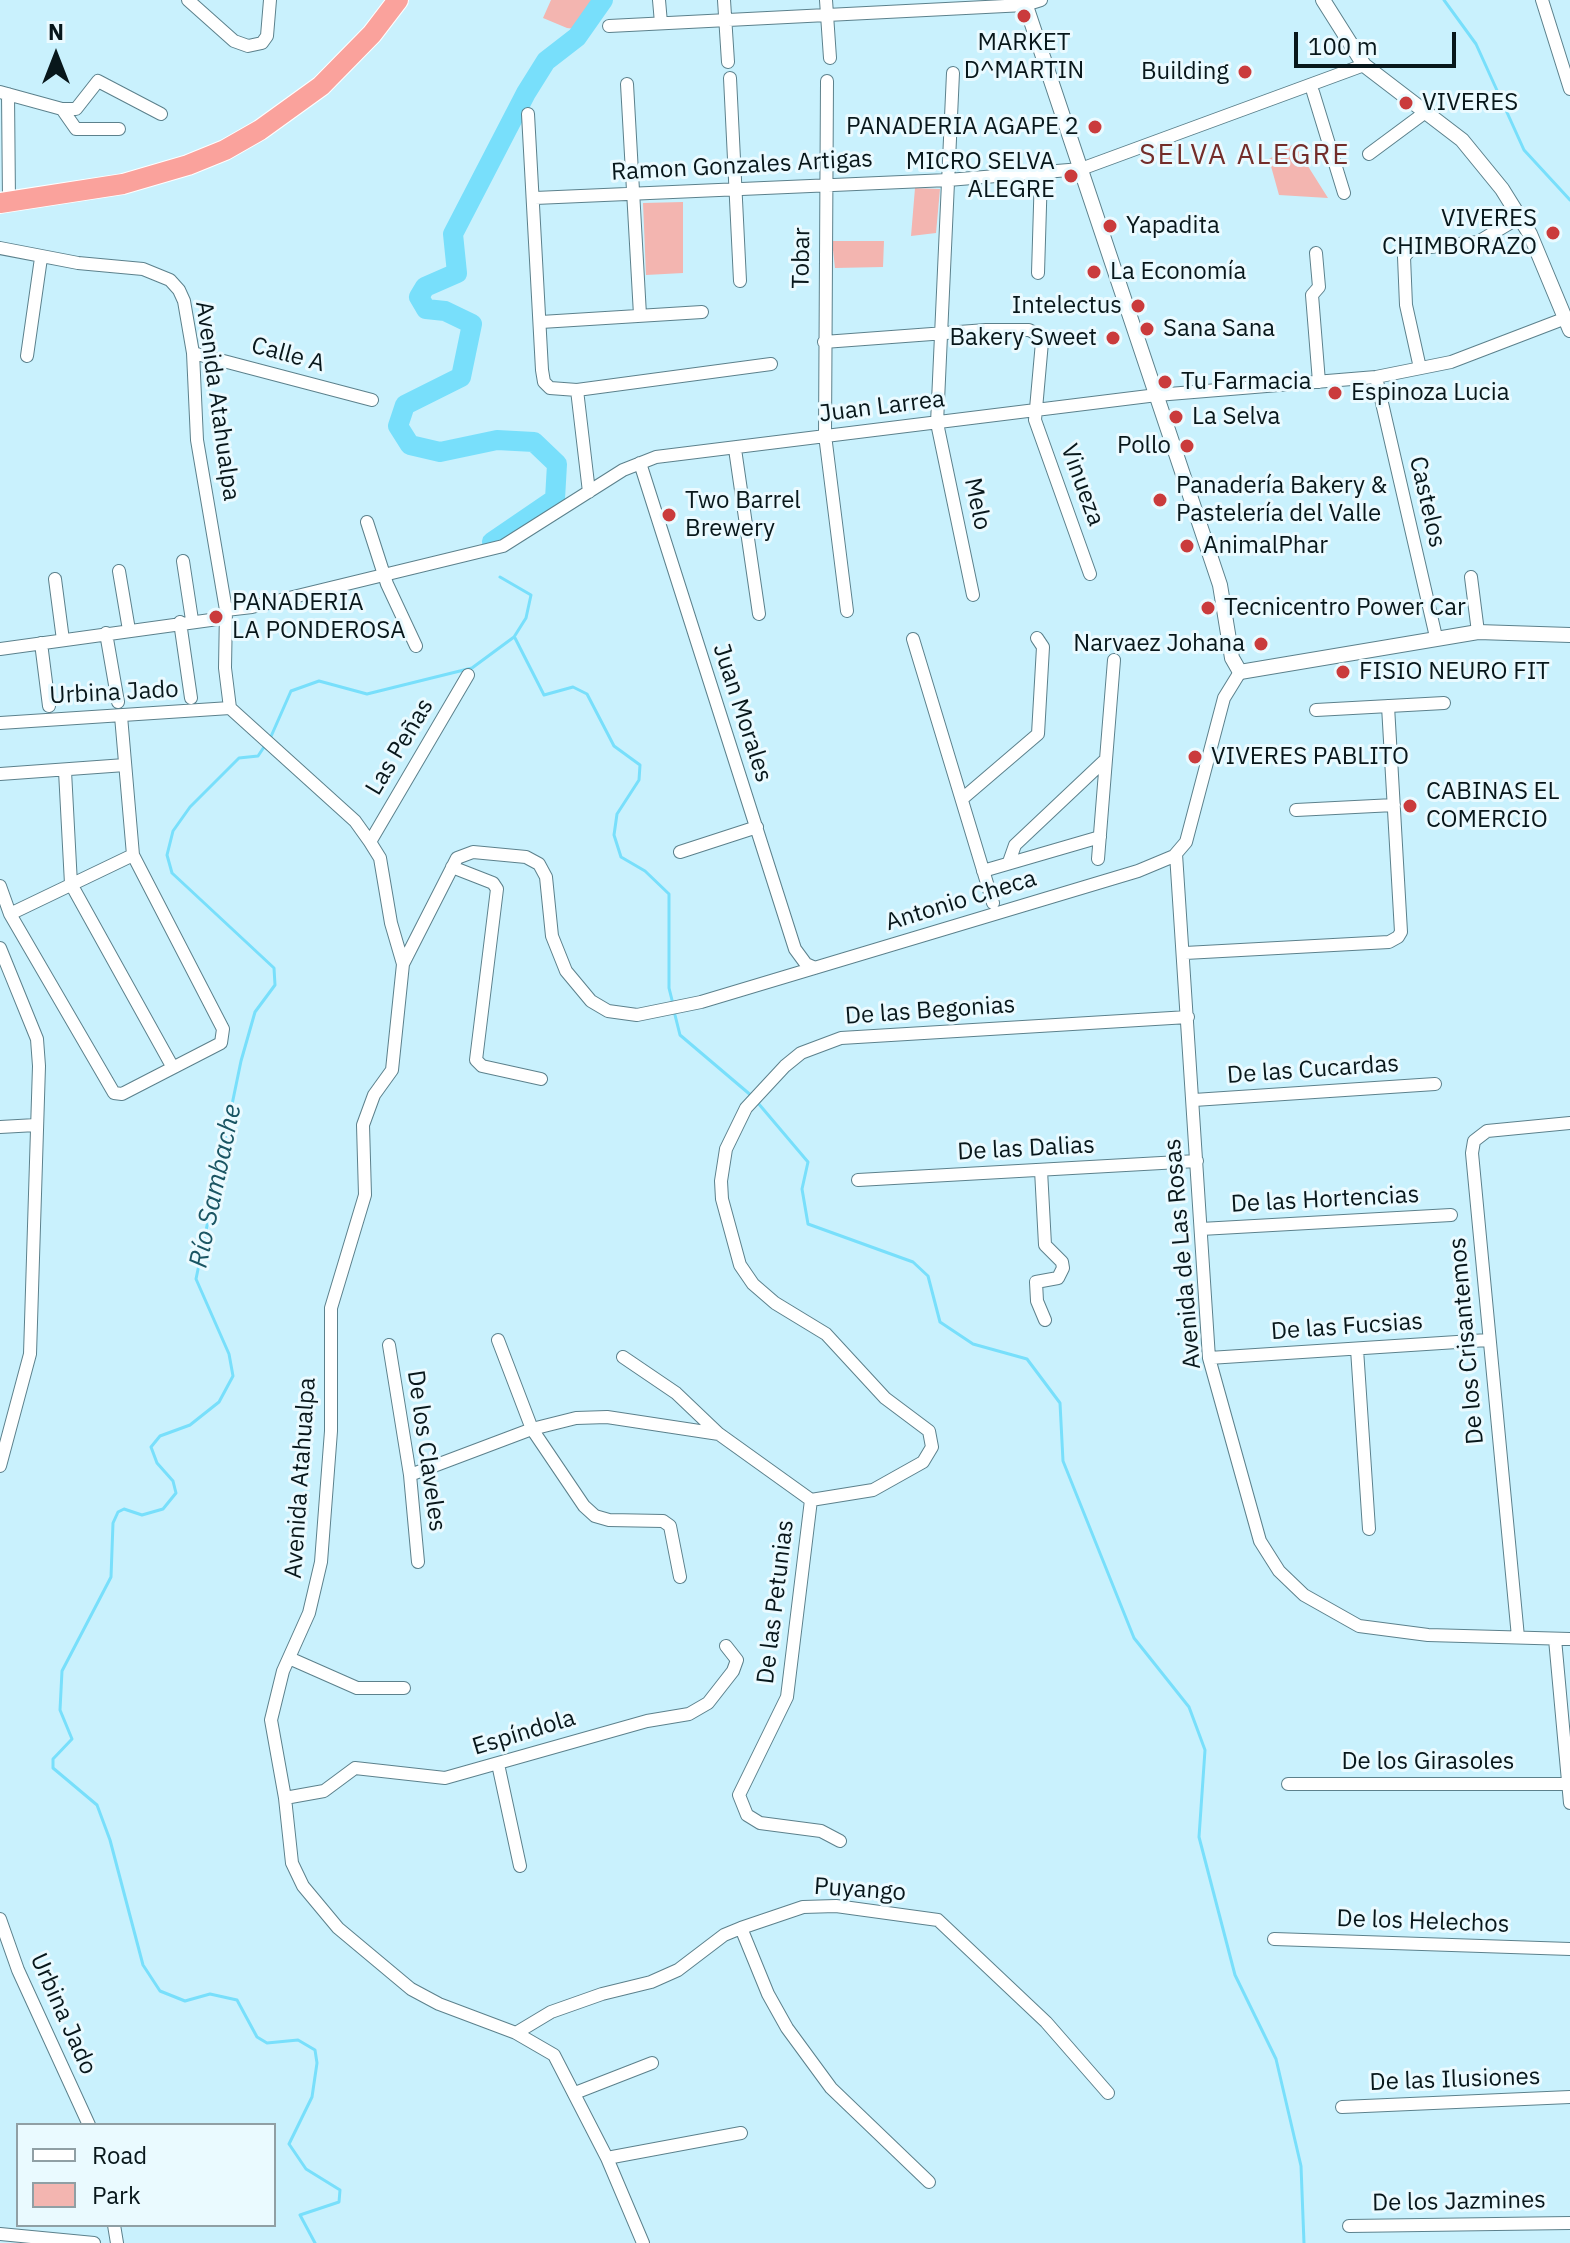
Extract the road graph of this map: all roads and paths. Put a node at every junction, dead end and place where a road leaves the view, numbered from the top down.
1 (188, 0) edge
2 (270, 0) edge
3 (398, 0) edge
4 (659, 0) edge
5 (724, 0) edge
6 (826, 0) edge
7 (1041, 0) edge
8 (1323, 0) edge
9 (1542, 0) edge
10 (1024, 3) edge
11 (827, 15) junction
12 (725, 18) junction
13 (661, 23) junction
14 (609, 26) dead end
15 (830, 58) dead end
16 (728, 62) dead end
17 (1364, 65) junction
18 (953, 73) dead end
19 (730, 78) dead end
20 (827, 81) dead end
21 (627, 84) dead end
22 (1570, 89) edge
23 (1313, 92) dead end
24 (4, 93) edge
25 (62, 109) junction
26 (1427, 111) junction
27 (161, 114) dead end
28 (528, 114) dead end
29 (119, 129) dead end
30 (1369, 154) dead end
31 (1081, 169) junction
32 (1041, 173) junction
33 (948, 180) junction
34 (825, 182) junction
35 (735, 187) junction
36 (631, 193) junction
37 (1344, 193) dead end
38 (535, 198) junction
39 (4, 202) edge
40 (1520, 217) junction
41 (0, 248) edge
42 (1316, 253) dead end
43 (41, 258) junction
44 (1038, 273) dead end
45 (740, 281) dead end
46 (702, 312) dead end
47 (640, 315) junction
48 (541, 322) junction
49 (1568, 324) edge
50 (942, 333) junction
51 (824, 342) junction
52 (193, 353) junction
53 (27, 356) dead end
54 (771, 364) dead end
55 (1420, 368) junction
56 (1376, 377) junction
57 (1319, 382) junction
58 (577, 390) junction
59 (1157, 395) junction
60 (372, 400) dead end
61 (1034, 411) junction
62 (937, 423) junction
63 (825, 435) junction
64 (735, 449) junction
65 (640, 463) junction
66 (589, 492) junction
67 (367, 522) dead end
68 (183, 561) dead end
69 (119, 571) dead end
70 (1090, 574) dead end
71 (384, 576) junction
72 (1471, 577) dead end
73 (55, 579) dead end
74 (973, 595) dead end
75 (847, 611) dead end
76 (225, 614) junction
77 (759, 614) dead end
78 (186, 621) junction
79 (129, 630) junction
80 (1478, 632) junction
81 (106, 633) junction
82 (1570, 635) edge
83 (1436, 637) junction
84 (1037, 638) dead end
85 (913, 639) dead end
86 (63, 640) junction
87 (41, 643) junction
88 (416, 646) dead end
89 (0, 649) edge
90 (1114, 660) dead end
91 (1240, 672) junction
92 (468, 675) dead end
93 (191, 698) dead end
94 (1444, 703) dead end
95 (49, 706) dead end
96 (1388, 706) junction
97 (230, 708) junction
98 (120, 709) junction
99 (1316, 710) dead end
100 (0, 723) edge
101 (1104, 761) junction
102 (125, 765) junction
103 (65, 771) junction
104 (0, 774) edge
105 (962, 799) junction
106 (1394, 805) junction
107 (1296, 810) dead end
108 (757, 827) junction
109 (1100, 837) junction
110 (370, 842) junction
111 (680, 852) dead end
112 (1176, 854) junction
113 (133, 855) junction
114 (1009, 862) junction
115 (452, 867) junction
116 (983, 871) junction
117 (71, 884) junction
118 (1094, 884) junction
119 (0, 886) edge
120 (993, 903) dead end
121 (10, 914) junction
122 (0, 948) edge
123 (1185, 953) junction
124 (403, 964) junction
125 (815, 968) junction
126 (1188, 1017) junction
127 (172, 1066) junction
128 (541, 1079) dead end
129 (1435, 1084) dead end
130 (1194, 1100) junction
131 (1570, 1123) edge
132 (36, 1125) junction
133 (0, 1127) edge
134 (1197, 1161) junction
135 (1041, 1170) junction
136 (858, 1180) dead end
137 (1451, 1215) dead end
138 (1201, 1229) junction
139 (1045, 1320) dead end
140 (498, 1340) dead end
141 (1488, 1340) junction
142 (389, 1345) dead end
143 (1357, 1349) junction
144 (623, 1357) dead end
145 (1209, 1358) junction
146 (0, 1406) edge
147 (15, 1406) junction
148 (532, 1429) junction
149 (719, 1434) junction
150 (0, 1466) edge
151 (410, 1475) junction
152 (811, 1500) junction
153 (1369, 1529) dead end
154 (418, 1562) dead end
155 (680, 1577) dead end
156 (1518, 1637) junction
157 (1555, 1639) junction
158 (1570, 1639) edge
159 (726, 1646) dead end
160 (289, 1658) junction
161 (404, 1688) dead end
162 (498, 1764) junction
163 (1288, 1784) dead end
164 (1569, 1784) edge
165 (285, 1798) junction
166 (1570, 1803) edge
167 (840, 1841) dead end
168 (520, 1866) dead end
169 (0, 1919) edge
170 (741, 1928) junction
171 (1274, 1939) dead end
172 (1570, 1949) edge
173 (516, 2033) junction
174 (652, 2063) dead end
175 (575, 2093) junction
176 (1108, 2093) dead end
177 (1570, 2097) edge
178 (1342, 2107) dead end
179 (88, 2123) edge
180 (741, 2133) dead end
181 (607, 2158) junction
182 (929, 2182) dead end
183 (1570, 2223) edge
184 (1349, 2226) dead end
185 (0, 2234) edge
186 (94, 2243) edge
187 (643, 2243) edge

1 - 2 street
3 - 39 highway
4 - 13 street
5 - 12 street
6 - 11 street
7 - 10 street
8 - 17 street
9 - 22 street
10 - 11 street
10 - 31 street
11 - 12 street
11 - 15 street
12 - 13 street
12 - 16 street
13 - 14 street
17 - 26 street
17 - 31 street, Ramon Gonzales Artigas
18 - 33 street, Melo
19 - 35 street
20 - 34 street, Tobar
21 - 36 street
23 - 37 street
24 - 25 street
24 - 39 street
25 - 27 street
25 - 29 street
26 - 30 street
26 - 40 street
28 - 38 street
31 - 32 street, Ramon Gonzales Artigas
31 - 59 street
32 - 33 street, Ramon Gonzales Artigas
32 - 44 street
33 - 34 street, Ramon Gonzales Artigas
33 - 50 street, Melo
34 - 35 street, Ramon Gonzales Artigas
34 - 51 street, Tobar
35 - 36 street, Ramon Gonzales Artigas
35 - 45 street
36 - 38 street, Ramon Gonzales Artigas
36 - 47 street
38 - 48 street
40 - 49 street
40 - 55 street
41 - 43 street, Avenida Atahualpa
42 - 57 street
43 - 52 street, Avenida Atahualpa
43 - 53 street
46 - 47 street
47 - 48 street
48 - 58 street
49 - 55 street, Juan Larrea
50 - 51 street
50 - 61 street
50 - 62 street, Melo
51 - 63 street, Tobar
52 - 60 street, Calle A
52 - 76 street, Avenida Atahualpa
54 - 58 street
55 - 56 street, Juan Larrea
56 - 57 street, Juan Larrea
56 - 83 street, Castelos
57 - 59 street, Juan Larrea
58 - 66 street
59 - 61 street, Juan Larrea
59 - 91 street
61 - 62 street, Juan Larrea
61 - 70 street, Vinueza
62 - 63 street, Juan Larrea
62 - 74 street, Melo
63 - 64 street, Juan Larrea
63 - 75 street, Tobar
64 - 65 street, Juan Larrea
64 - 77 street
65 - 66 street, Juan Larrea
65 - 108 street, Juan Morales
66 - 71 street, Juan Larrea
67 - 71 street
68 - 78 street
69 - 79 street
71 - 76 street, Juan Larrea
71 - 88 street
72 - 80 street
73 - 86 street
76 - 78 street, Juan Larrea
76 - 97 street, Avenida Atahualpa
78 - 79 street, Juan Larrea
78 - 93 street
79 - 81 street, Juan Larrea
80 - 82 street
80 - 83 street
81 - 86 street, Juan Larrea
81 - 98 street
83 - 91 street
84 - 105 street
85 - 105 street
86 - 87 street, Juan Larrea
87 - 89 street, Juan Larrea
87 - 95 street
90 - 101 street
91 - 112 street
92 - 110 street, Las Peñas
94 - 96 street
96 - 99 street
96 - 106 street
97 - 98 street, Urbina Jado
97 - 110 street, Avenida Atahualpa
98 - 100 street, Urbina Jado
98 - 102 street
101 - 109 street
101 - 114 street
102 - 103 street
102 - 113 street
103 - 104 street
103 - 117 street
105 - 116 street
106 - 107 street
106 - 123 street
108 - 111 street
108 - 125 street, Juan Morales
109 - 114 street
109 - 118 street
110 - 124 street, Avenida Atahualpa
112 - 118 street, Antonio Checa
112 - 123 street, Avenida de Las Rosas
113 - 117 street
113 - 127 street
114 - 116 street
115 - 124 street
115 - 125 street, Antonio Checa
115 - 128 street
116 - 120 street
117 - 121 street
117 - 127 street
118 - 125 street, Antonio Checa
119 - 121 street
121 - 127 street
122 - 132 street
123 - 126 street, Avenida de Las Rosas
124 - 160 street, Avenida Atahualpa
126 - 130 street, Avenida de Las Rosas
126 - 152 street, De las Begonias
129 - 130 street, De las Cucardas
130 - 134 street, Avenida de Las Rosas
131 - 141 street, De los Crisantemos
132 - 133 street
132 - 147 street
134 - 135 street, De las Dalias
134 - 138 street, Avenida de Las Rosas
135 - 136 street, De las Dalias
135 - 139 street
137 - 138 street, De las Hortencias
138 - 145 street, Avenida de Las Rosas
140 - 148 street
141 - 143 street, De las Fucsias
141 - 156 street, De los Crisantemos
142 - 151 street, De los Claveles
143 - 145 street, De las Fucsias
143 - 153 street
144 - 149 street
145 - 156 street, Avenida de Las Rosas
146 - 147 street
147 - 150 street
148 - 149 street
148 - 151 street
148 - 155 street
149 - 152 street
151 - 154 street, De los Claveles
152 - 167 street, De las Petunias
156 - 157 street, Avenida de Las Rosas
157 - 158 street, Avenida de Las Rosas
157 - 164 street
159 - 162 street, Espíndola
160 - 161 street
160 - 165 street, Avenida Atahualpa
162 - 165 street, Espíndola
162 - 168 street
163 - 164 street, De los Girasoles
164 - 166 street
165 - 173 street, Avenida Atahualpa
169 - 179 street, Urbina Jado
170 - 173 street, Puyango
170 - 176 street, Puyango
170 - 182 street
171 - 172 street, De los Helechos
173 - 175 street, Avenida Atahualpa
174 - 175 street
175 - 181 street, Avenida Atahualpa
177 - 178 street, De las Ilusiones
180 - 181 street
181 - 187 street, Avenida Atahualpa
183 - 184 street, De los Jazmines
185 - 186 street

